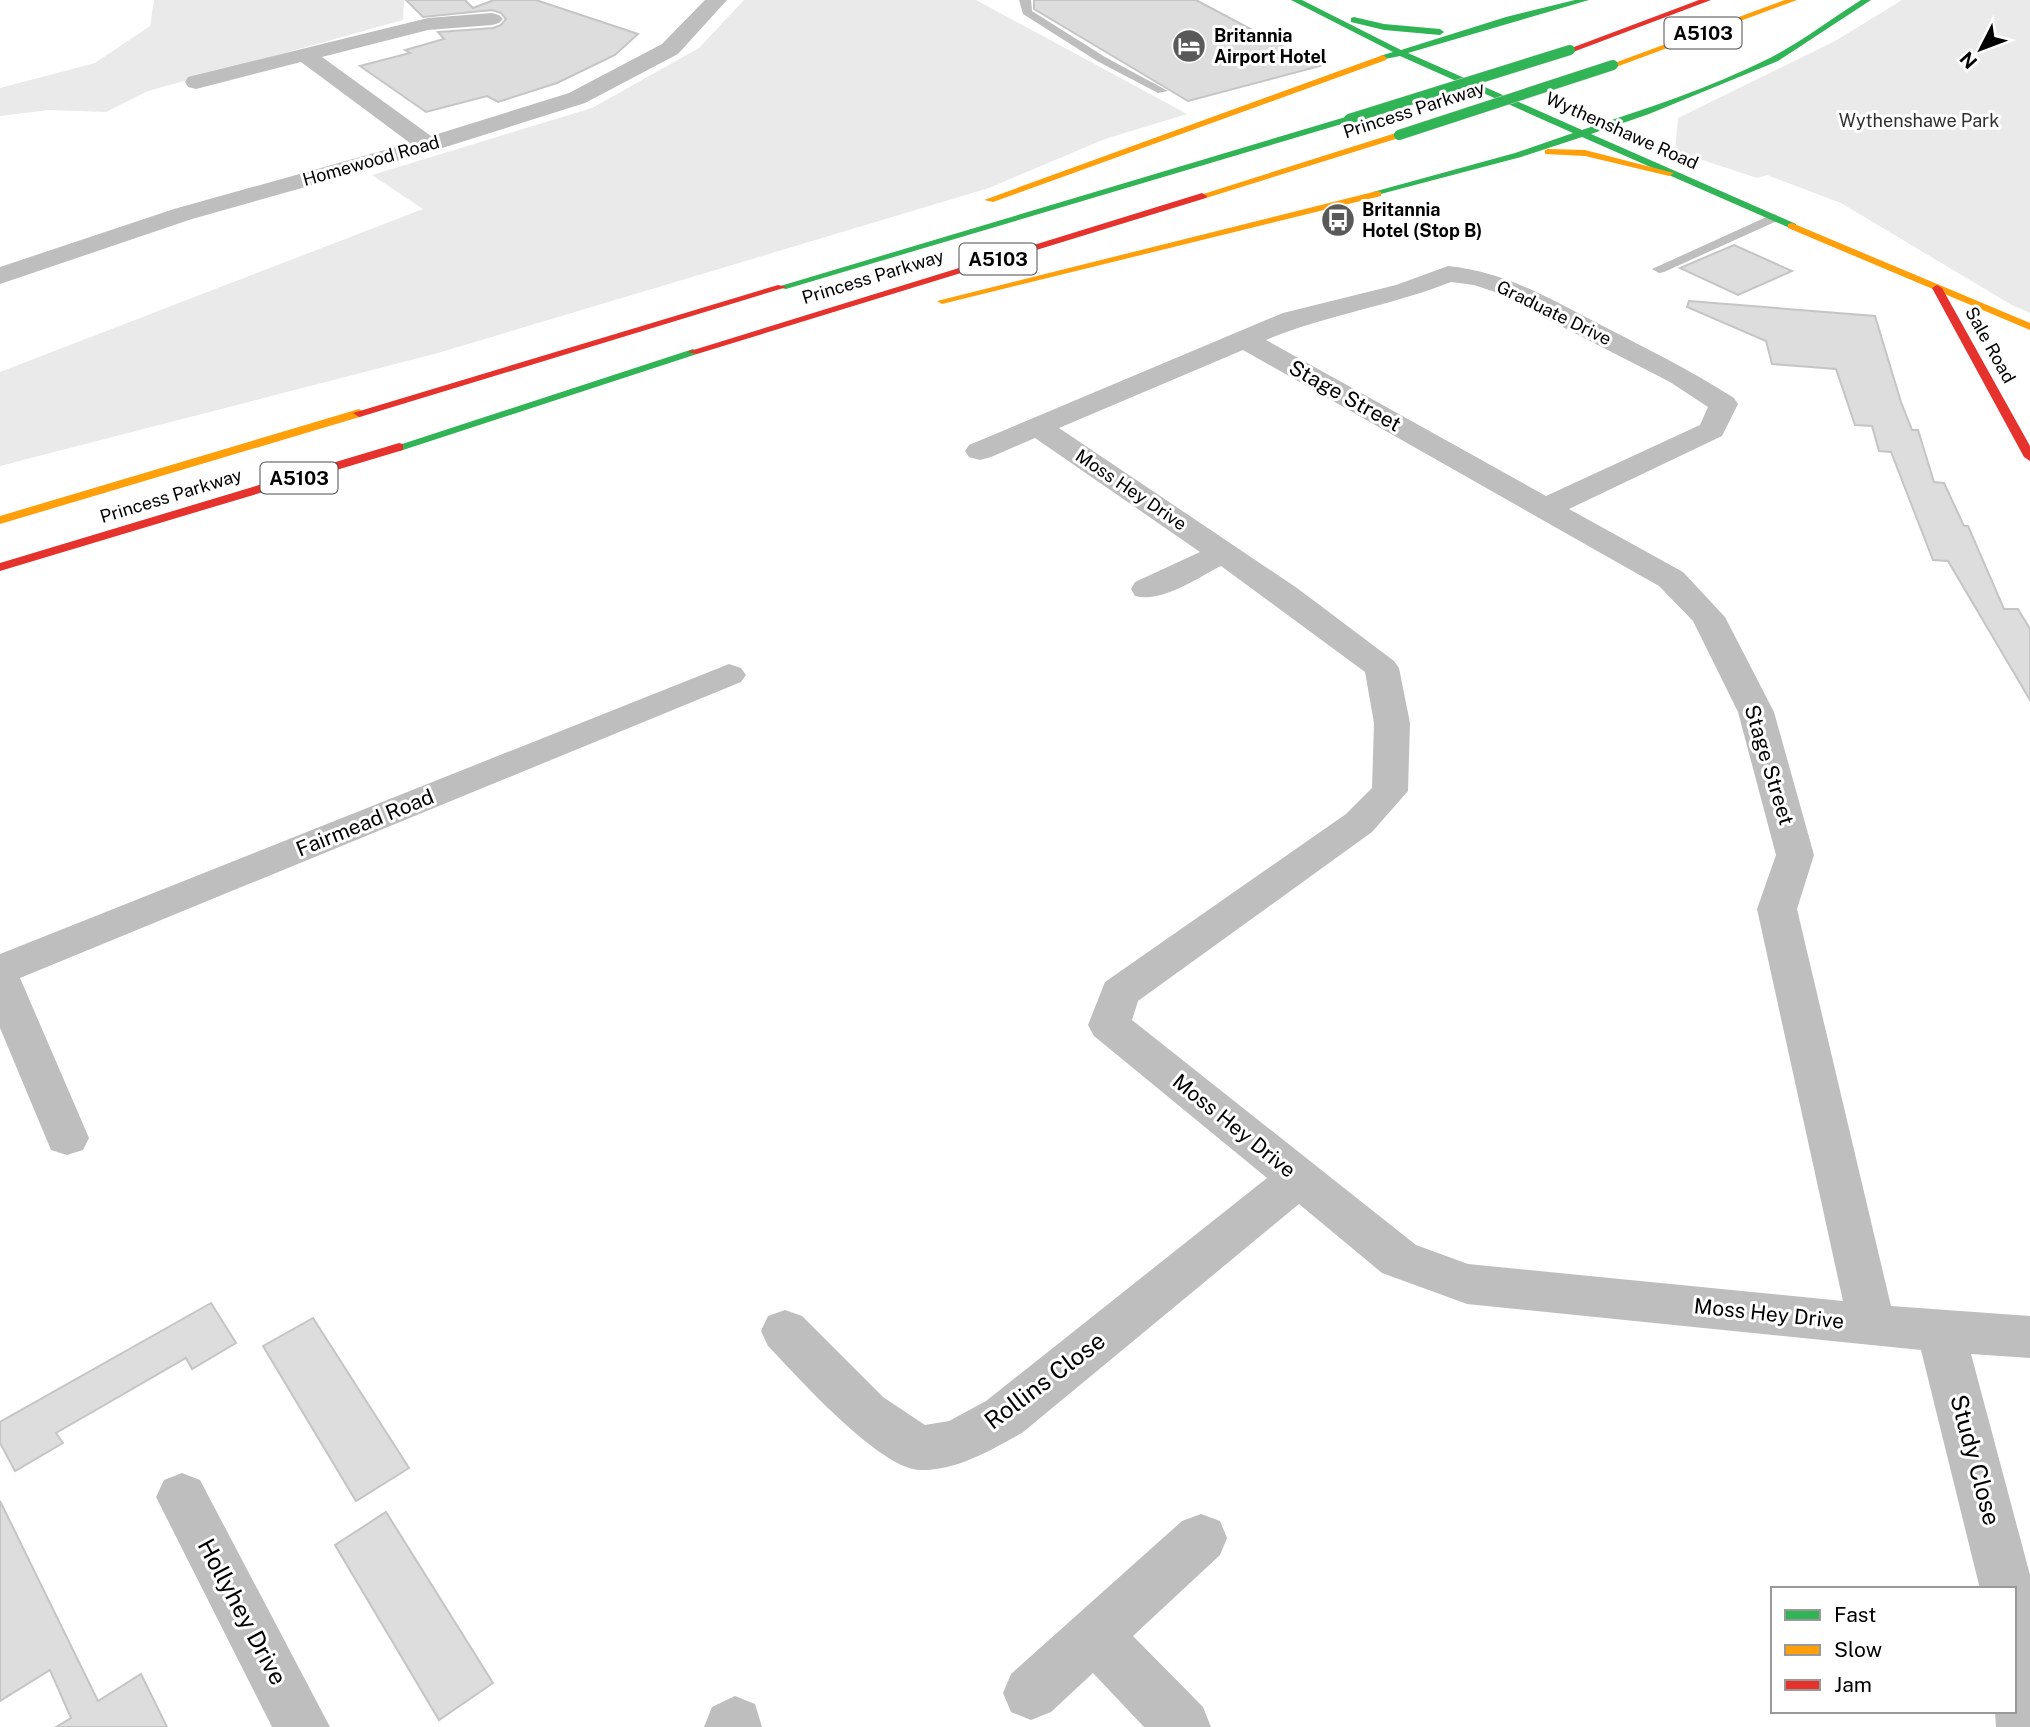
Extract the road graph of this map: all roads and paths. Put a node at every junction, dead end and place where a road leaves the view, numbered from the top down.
1 (717, 0) edge
2 (1024, 0) edge
3 (1297, 0) edge
4 (1586, 0) edge
5 (1707, 0) edge
6 (1793, 0) edge
7 (1867, 0) edge
8 (492, 19) dead end
9 (1356, 27) junction
10 (1463, 31) junction
11 (1415, 47) junction
12 (1399, 52) junction
13 (303, 54) junction
14 (1343, 70) junction
15 (196, 82) dead end
16 (1162, 91) dead end
17 (1646, 113) junction
18 (1599, 128) junction
19 (1642, 131) dead end
20 (1581, 134) junction
21 (428, 145) junction
22 (1654, 148) dead end
23 (1518, 155) junction
24 (1669, 166) junction
25 (975, 204) dead end
26 (1780, 215) junction
27 (1659, 269) dead end
28 (3, 273) edge
29 (769, 274) dead end
30 (1937, 288) junction
31 (929, 304) dead end
32 (836, 326) dead end
33 (2030, 327) edge
34 (1245, 340) junction
35 (583, 347) junction
36 (596, 382) junction
37 (1038, 427) junction
38 (980, 451) dead end
39 (2030, 457) edge
40 (1545, 509) junction
41 (0, 520) edge
42 (1224, 554) junction
43 (0, 567) edge
44 (1147, 589) dead end
45 (729, 675) dead end
46 (0, 970) edge
47 (0, 978) edge
48 (67, 1138) dead end
49 (1299, 1178) junction
50 (1872, 1325) junction
51 (785, 1331) dead end
52 (1941, 1331) junction
53 (2030, 1337) edge
54 (182, 1497) dead end
55 (1201, 1538) dead end
56 (2006, 1587) edge
57 (2016, 1627) edge
58 (1095, 1635) junction
59 (1031, 1693) dead end
60 (302, 1727) edge
61 (1183, 1727) edge
62 (2024, 1727) edge

1 - 21 street, Homewood Road
2 - 16 lane
3 - 9 main road, Wythenshawe Road
4 - 10 main road
5 - 35 main road, Princess Parkway / A5103, bridge
6 - 36 main road, Princess Parkway / A5103, bridge
7 - 17 main road
8 - 13 street
9 - 10 main road
9 - 11 main road, Wythenshawe Road
9 - 12 main road, Wythenshawe Road
9 - 14 main road
10 - 11 main road
11 - 12 main road
11 - 18 main road, Wythenshawe Road
12 - 14 main road
12 - 20 main road, Wythenshawe Road
13 - 15 street
13 - 21 street
14 - 25 main road
17 - 18 main road
17 - 19 main road
18 - 20 main road
18 - 24 main road, Wythenshawe Road
20 - 23 main road
20 - 24 main road, Wythenshawe Road
21 - 28 street, Homewood Road
22 - 24 main road
23 - 24 main road
23 - 31 main road
24 - 26 main road, Wythenshawe Road
26 - 27 lane
26 - 30 main road, Wythenshawe Road
29 - 35 main road
30 - 33 main road, Wythenshawe Road
30 - 39 main road, Sale Road
32 - 36 main road
34 - 37 street, Graduate Drive
34 - 40 street, Stage Street
34 - 40 street, Graduate Drive
35 - 41 main road, Princess Parkway / A5103
36 - 43 main road, Princess Parkway / A5103
37 - 38 street, Graduate Drive
37 - 42 street, Moss Hey Drive
40 - 50 street, Stage Street
42 - 44 street
42 - 49 street, Moss Hey Drive
45 - 46 street, Fairmead Road
47 - 48 street
49 - 50 street, Moss Hey Drive
49 - 51 street, Rollins Close
50 - 52 street, Moss Hey Drive
52 - 53 street, Moss Hey Drive
52 - 56 street, Study Close
54 - 60 street, Hollyhey Drive
55 - 58 street
57 - 62 street
58 - 59 street
58 - 61 street

